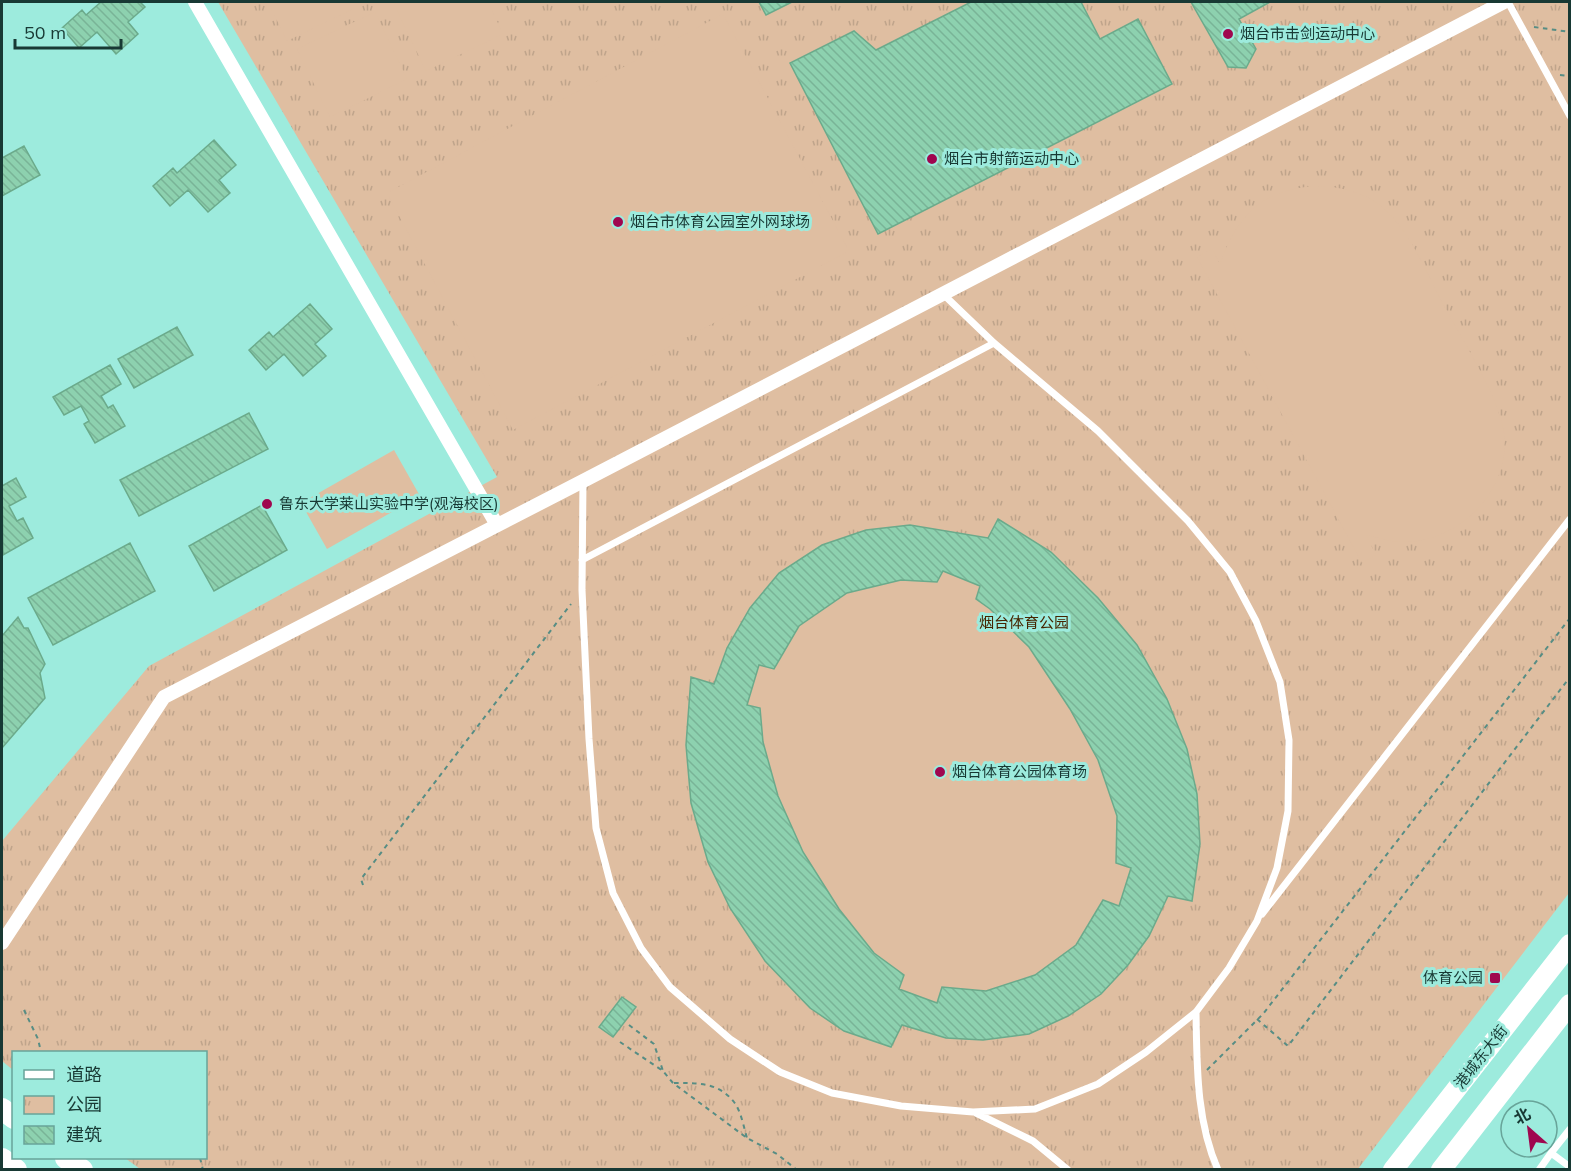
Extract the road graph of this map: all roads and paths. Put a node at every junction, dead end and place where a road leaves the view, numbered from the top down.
1 (195, 2) edge
2 (1506, 2) edge
3 (1520, 24) junction
4 (1569, 32) edge
5 (1569, 116) edge
6 (943, 294) junction
7 (994, 344) junction
8 (584, 481) junction
9 (1569, 519) edge
10 (497, 525) junction
11 (582, 560) junction
12 (582, 590) junction
13 (1569, 618) edge
14 (1569, 677) edge
15 (363, 885) dead end
16 (1257, 921) junction
17 (2, 943) edge
18 (1569, 944) edge
19 (1569, 1004) edge
20 (24, 1010) dead end
21 (1196, 1012) junction
22 (1257, 1019) junction
23 (629, 1025) dead end
24 (620, 1042) dead end
25 (40, 1051) edge
26 (663, 1071) junction
27 (1197, 1081) junction
28 (672, 1083) junction
29 (974, 1112) junction
30 (1569, 1129) edge
31 (747, 1138) junction
32 (1559, 1142) edge
33 (2, 1159) edge
34 (67, 1159) edge
35 (16, 1170) edge
36 (82, 1170) edge
37 (797, 1170) edge
38 (1068, 1170) edge
39 (1218, 1170) edge
40 (1393, 1170) edge
41 (1441, 1170) edge

1 - 10 street
2 - 3 lane
2 - 6 street
3 - 4 path
3 - 5 lane
6 - 7 lane
6 - 8 street
7 - 11 lane
7 - 16 lane
8 - 10 street
8 - 11 lane
9 - 16 lane
10 - 17 street
11 - 12 lane
12 - 15 path
12 - 29 lane
13 - 22 path
14 - 22 path
16 - 21 lane
18 - 40 main road, 港城东大街
19 - 41 main road
20 - 25 path
21 - 27 lane
21 - 29 lane
22 - 27 path
23 - 26 path
24 - 26 path
26 - 28 path
27 - 39 lane
28 - 31 path
28 - 31 path
29 - 38 lane
30 - 32 lane
31 - 37 path
33 - 35 main road
34 - 36 main road

